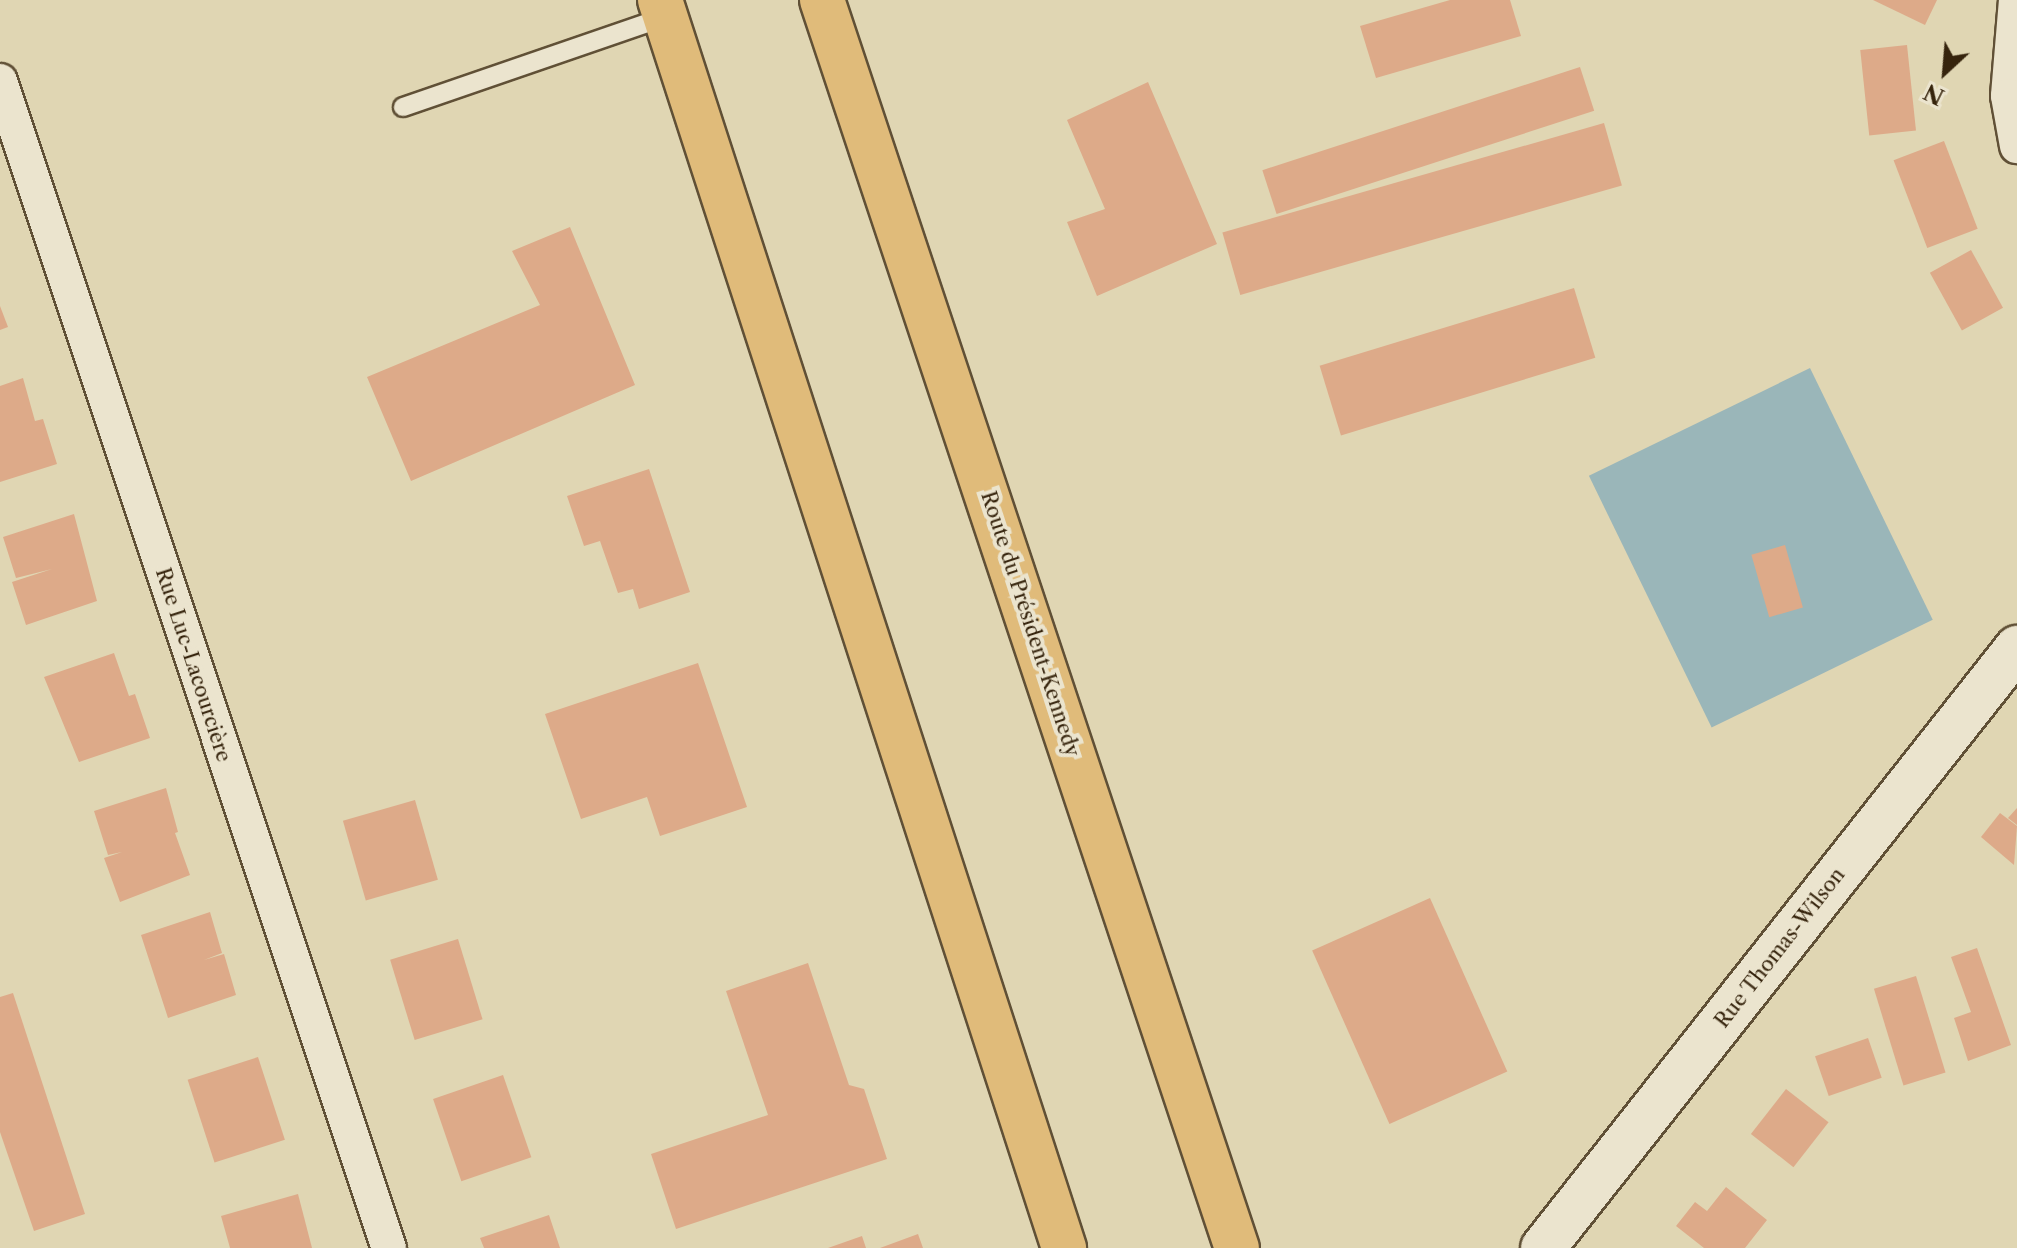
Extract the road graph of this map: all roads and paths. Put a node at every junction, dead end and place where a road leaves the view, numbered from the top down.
1 (822, 0) edge
2 (2016, 0) edge
3 (663, 8) edge
4 (0, 81) edge
5 (403, 107) dead end
6 (2017, 146) edge
7 (2017, 648) edge
8 (389, 1248) edge
9 (1064, 1248) edge
10 (1237, 1248) edge
11 (1543, 1248) edge

1 - 10 main road, Route du Président-Kennedy
2 - 6 street
3 - 5 lane
3 - 9 main road
4 - 8 street, Rue Luc-Lacourcière
7 - 11 street, Rue Thomas-Wilson

